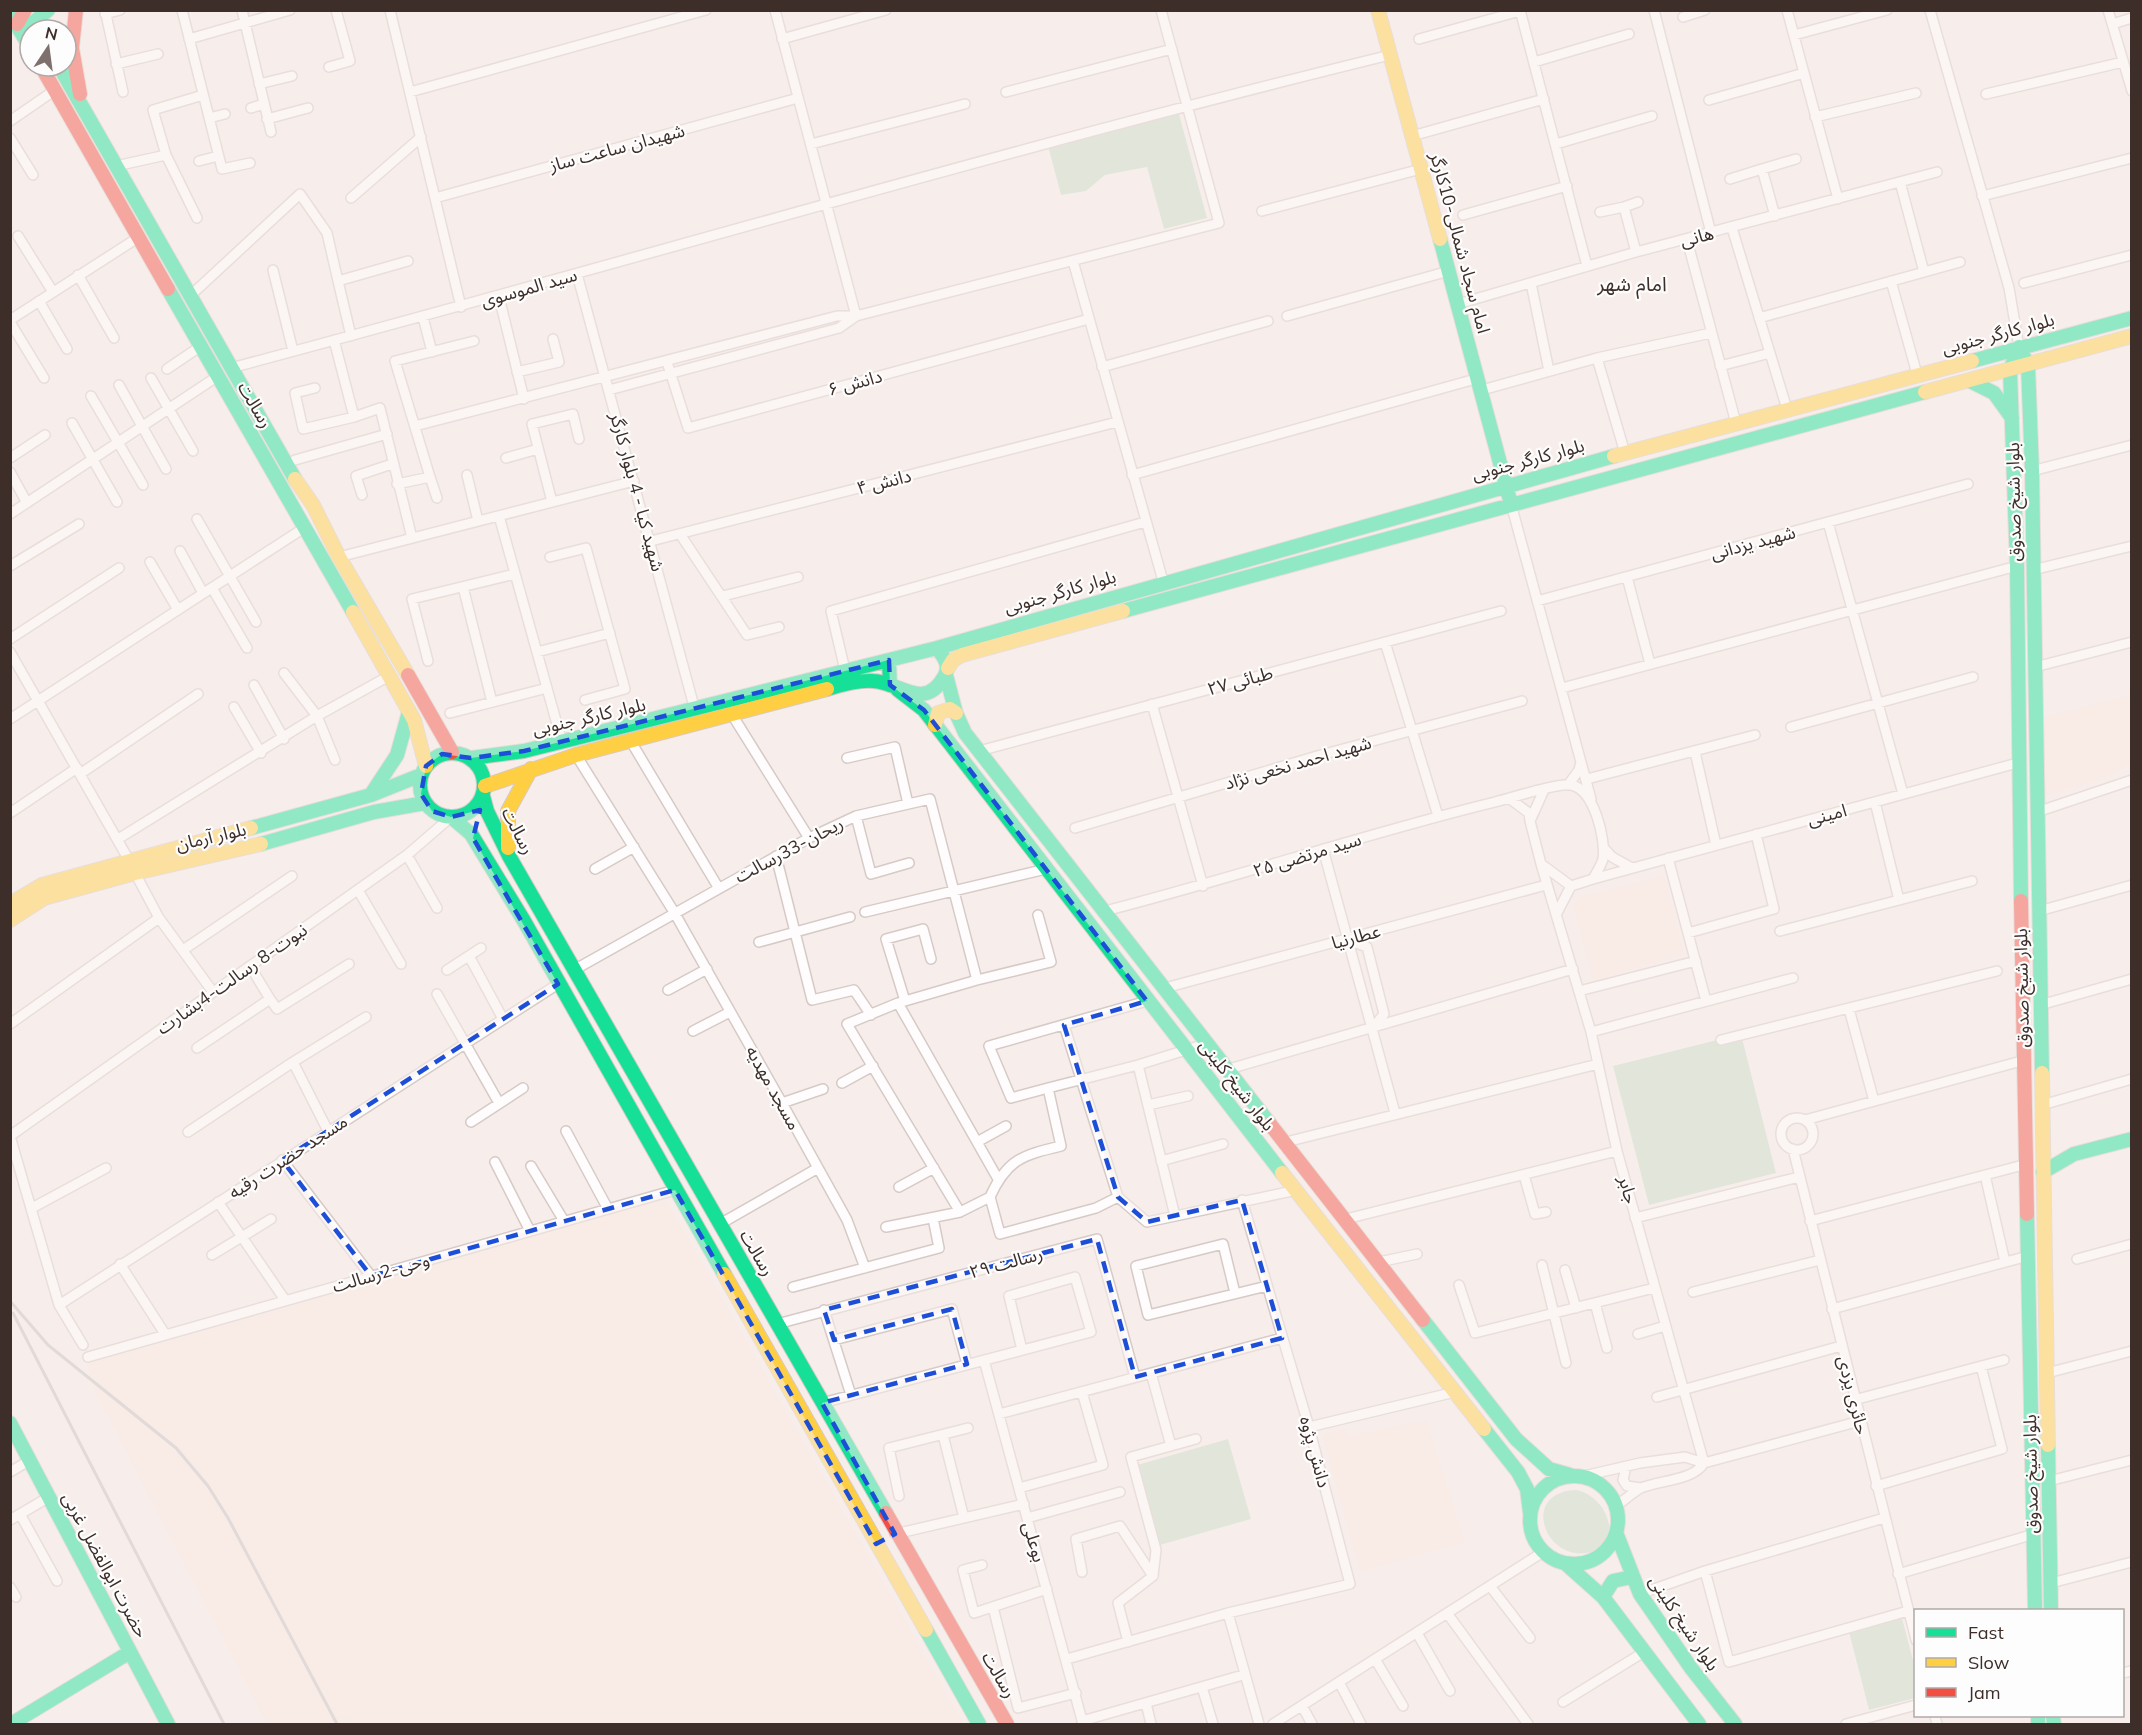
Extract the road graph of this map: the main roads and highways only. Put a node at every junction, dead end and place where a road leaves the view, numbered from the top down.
1 (48, 10) edge
2 (76, 10) edge
3 (1378, 10) edge
4 (31, 18) edge
5 (48, 78) edge
6 (66, 78) edge
7 (82, 108) junction
8 (2132, 318) edge
9 (2132, 336) edge
10 (2019, 347) junction
11 (2028, 365) junction
12 (2010, 370) junction
13 (1970, 381) junction
14 (2013, 419) junction
15 (1505, 485) junction
16 (1511, 504) junction
17 (937, 648) junction
18 (889, 660) junction
19 (947, 672) junction
20 (894, 688) junction
21 (409, 712) junction
22 (956, 713) junction
23 (935, 725) junction
24 (452, 752) junction
25 (471, 758) junction
26 (531, 769) junction
27 (423, 770) junction
28 (484, 791) junction
29 (370, 795) junction
30 (426, 803) junction
31 (451, 817) junction
32 (494, 826) junction
33 (473, 838) junction
34 (509, 856) junction
35 (132, 867) junction
36 (10, 904) edge
37 (10, 920) edge
38 (2132, 1139) edge
39 (2043, 1152) junction
40 (2067, 1155) junction
41 (2043, 1172) junction
42 (1473, 1384) junction
43 (1455, 1392) junction
44 (10, 1423) edge
45 (1570, 1475) junction
46 (1530, 1513) junction
47 (896, 1534) junction
48 (1617, 1535) junction
49 (876, 1544) junction
50 (1566, 1564) junction
51 (1632, 1577) junction
52 (1603, 1597) junction
53 (2036, 1609) edge
54 (2051, 1609) edge
55 (130, 1652) junction
56 (11, 1725) edge
57 (168, 1725) edge
58 (979, 1725) edge
59 (1007, 1725) edge
60 (1699, 1725) edge
61 (1735, 1725) edge

1 - 4 main road
2 - 7 main road
3 - 15 main road, امام سجاد شمالی-10کارگر
5 - 21 main road, رسالت
6 - 7 main road, رسالت
7 - 24 main road, رسالت
8 - 10 main road, بلوار کارگر جنوبی
9 - 11 main road, بلوار کارگر جنوبی
10 - 11 main road
10 - 12 main road
10 - 15 main road, بلوار کارگر جنوبی
11 - 12 main road, بلوار کارگر جنوبی
11 - 39 main road, بلوار شیخ صدوق
12 - 13 main road, بلوار کارگر جنوبی
12 - 14 main road, بلوار شیخ صدوق
13 - 14 main road
13 - 16 main road, بلوار کارگر جنوبی
14 - 53 main road, بلوار شیخ صدوق
15 - 16 main road, امام سجاد شمالی-10کارگر
15 - 17 main road, بلوار کارگر جنوبی
16 - 19 main road, بلوار کارگر جنوبی
17 - 18 main road
17 - 19 main road
18 - 20 main road
18 - 25 main road, بلوار کارگر جنوبی
19 - 20 main road
19 - 22 main road, بلوار شیخ کلینی
20 - 23 main road, بلوار شیخ کلینی
20 - 26 main road, بلوار کارگر جنوبی
21 - 27 main road, رسالت
21 - 29 main road
22 - 23 main road
22 - 42 main road, بلوار شیخ کلینی
23 - 43 main road, بلوار شیخ کلینی
24 - 25 main road
24 - 27 main road
25 - 28 main road
26 - 28 main road, بلوار کارگر جنوبی
26 - 34 main road
27 - 29 main road, بلوار آرمان
27 - 30 main road
28 - 31 main road
28 - 32 main road, رسالت
29 - 35 main road, بلوار آرمان
30 - 31 main road
30 - 35 main road, بلوار آرمان
31 - 33 main road
32 - 33 main road
32 - 34 main road, رسالت
33 - 49 main road
34 - 47 main road, رسالت
35 - 36 main road, بلوار آرمان
35 - 37 main road, بلوار آرمان
38 - 40 main road
39 - 40 main road
39 - 41 main road, بلوار شیخ صدوق
40 - 41 main road
41 - 54 main road, بلوار شیخ صدوق
42 - 43 main road
42 - 45 main road, بلوار شیخ کلینی
43 - 46 main road, بلوار شیخ کلینی
44 - 55 main road, حضرت ابوالفضل غربی
45 - 46 main road
45 - 48 main road
46 - 50 main road
47 - 49 main road
47 - 59 main road, رسالت
48 - 50 main road
48 - 51 main road, بلوار شیخ کلینی
49 - 58 main road
50 - 52 main road
51 - 52 main road
51 - 61 main road, بلوار شیخ کلینی
52 - 60 main road
55 - 56 main road
55 - 57 main road, حضرت ابوالفضل غربی

